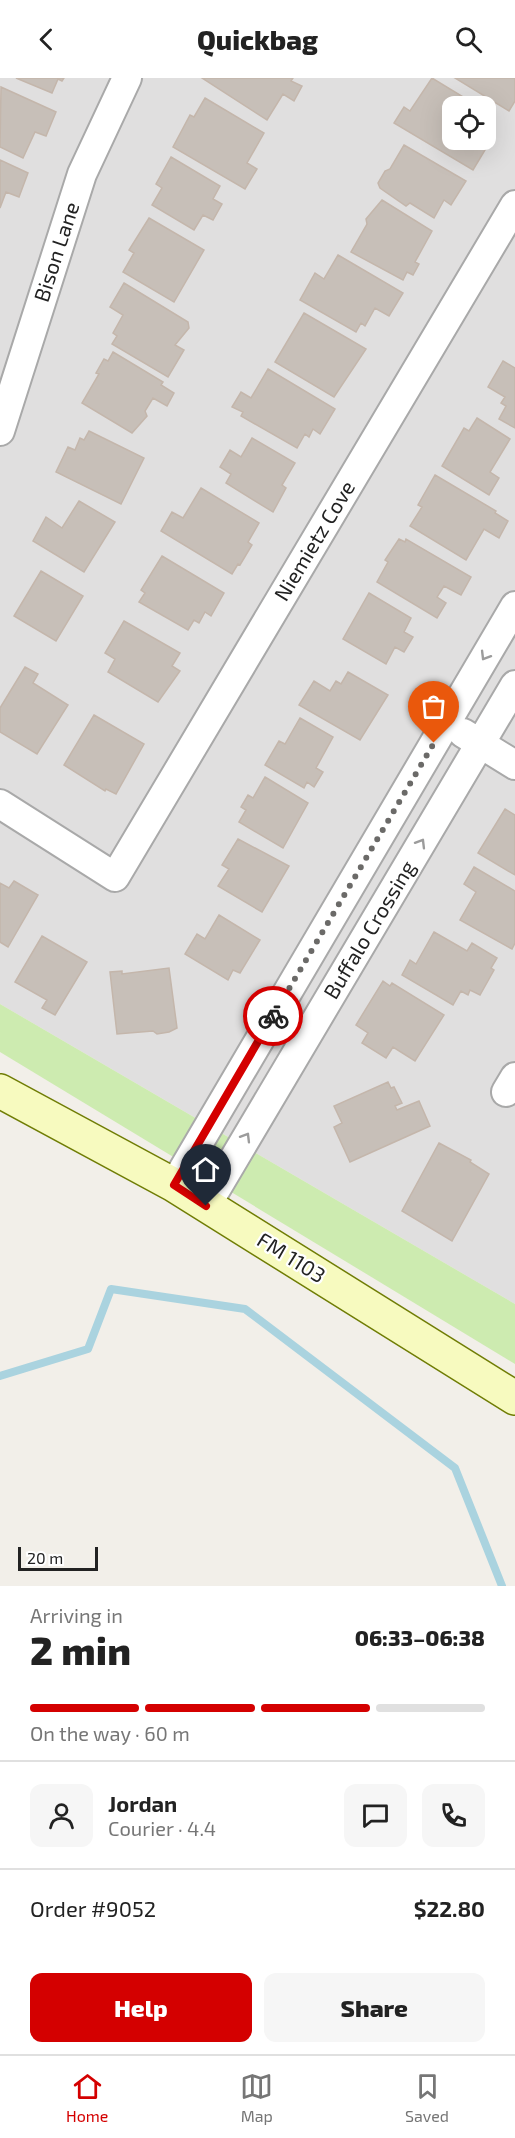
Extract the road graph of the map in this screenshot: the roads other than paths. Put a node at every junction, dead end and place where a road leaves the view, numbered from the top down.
1 (127, 78) edge
2 (515, 205) edge
3 (0, 431) edge
4 (515, 606) edge
5 (515, 685) edge
6 (446, 723) junction
7 (480, 744) junction
8 (515, 765) edge
9 (0, 804) edge
10 (0, 1091) edge
11 (174, 1185) junction
12 (206, 1206) junction
13 (515, 1398) edge

1 - 3 street, Bison Lane
2 - 9 street, Niemietz Cove
4 -> 6 street, Buffalo Crossing
5 - 7 street, Buffalo Crossing
6 - 7 street
6 - 11 street, Buffalo Crossing
7 - 8 street
12 -> 7 street, Buffalo Crossing
10 - 11 main road, FM 1103 / FM 1103
11 - 12 main road, FM 1103 / FM 1103
12 - 13 main road, FM 1103 / FM 1103

